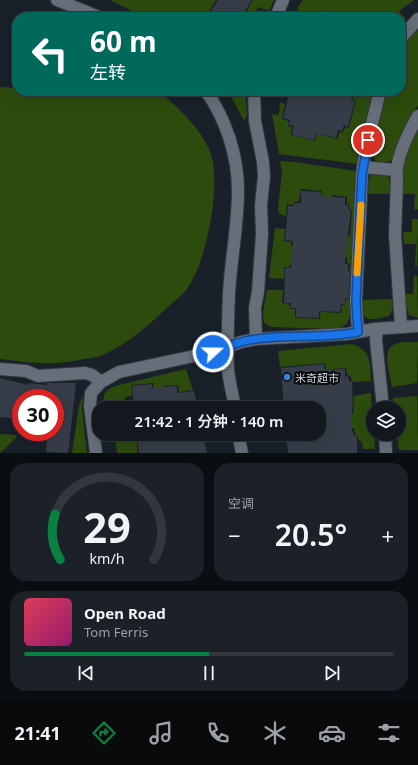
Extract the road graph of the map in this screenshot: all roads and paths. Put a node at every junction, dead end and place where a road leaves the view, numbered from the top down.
1 (57, 0) edge
2 (283, 0) edge
3 (87, 12) edge
4 (278, 12) edge
5 (418, 19) edge
6 (406, 32) edge
7 (209, 96) edge
8 (254, 96) edge
9 (379, 96) edge
10 (418, 116) edge
11 (363, 167) junction
12 (395, 170) junction
13 (418, 326) edge
14 (401, 327) junction
15 (377, 329) junction
16 (358, 332) junction
17 (256, 339) junction
18 (228, 346) junction
19 (0, 369) edge
20 (101, 382) junction
21 (233, 401) edge
22 (382, 401) edge
23 (239, 441) edge
24 (385, 441) edge
25 (96, 453) edge
26 (242, 453) edge
27 (386, 453) edge

1 - 3 street
2 - 4 street
5 - 6 street
7 - 18 street
8 - 17 street
9 - 11 street
10 - 12 street
11 - 12 street
11 - 16 street
12 - 14 street
13 - 14 street
14 - 15 street
15 - 16 street
15 - 22 street
16 - 17 street
17 - 18 street
18 - 20 street
18 - 21 street
19 - 20 street
20 - 25 street
23 - 26 street
24 - 27 street

